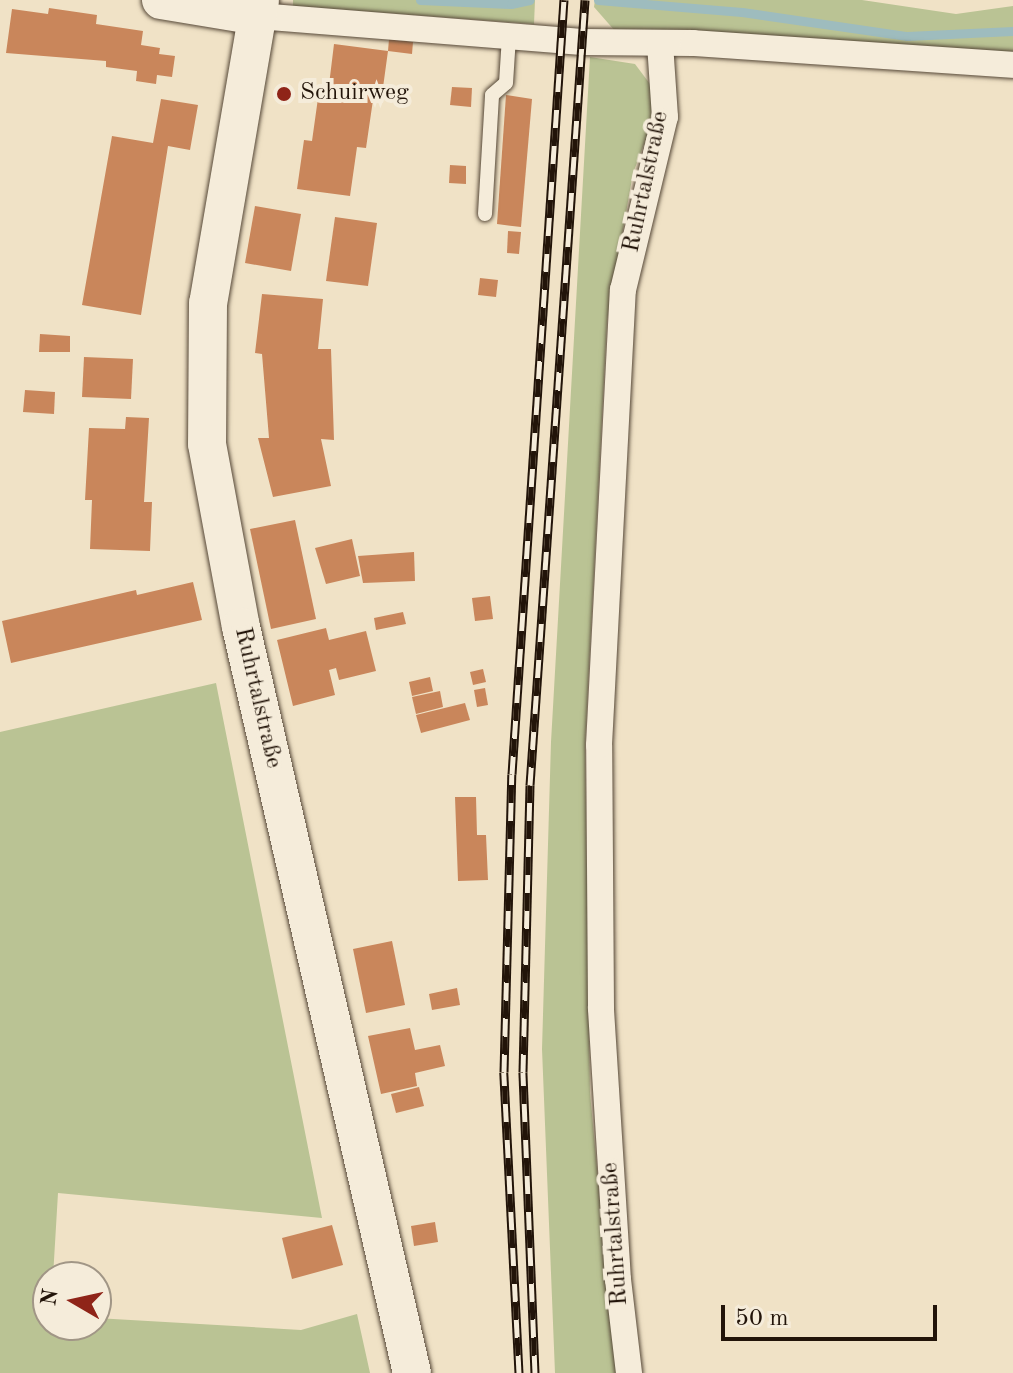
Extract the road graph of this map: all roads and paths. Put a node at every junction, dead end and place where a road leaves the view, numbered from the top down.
1 (161, 0) edge
2 (259, 8) edge
3 (509, 37) junction
4 (660, 44) junction
5 (1013, 65) edge
6 (485, 214) dead end
7 (412, 1373) edge
8 (629, 1373) edge

1 - 2 main road
2 - 3 street
2 - 7 main road, Ruhrtalstraße
3 - 4 street
3 - 6 lane
4 - 5 street
4 - 8 street, Ruhrtalstraße

